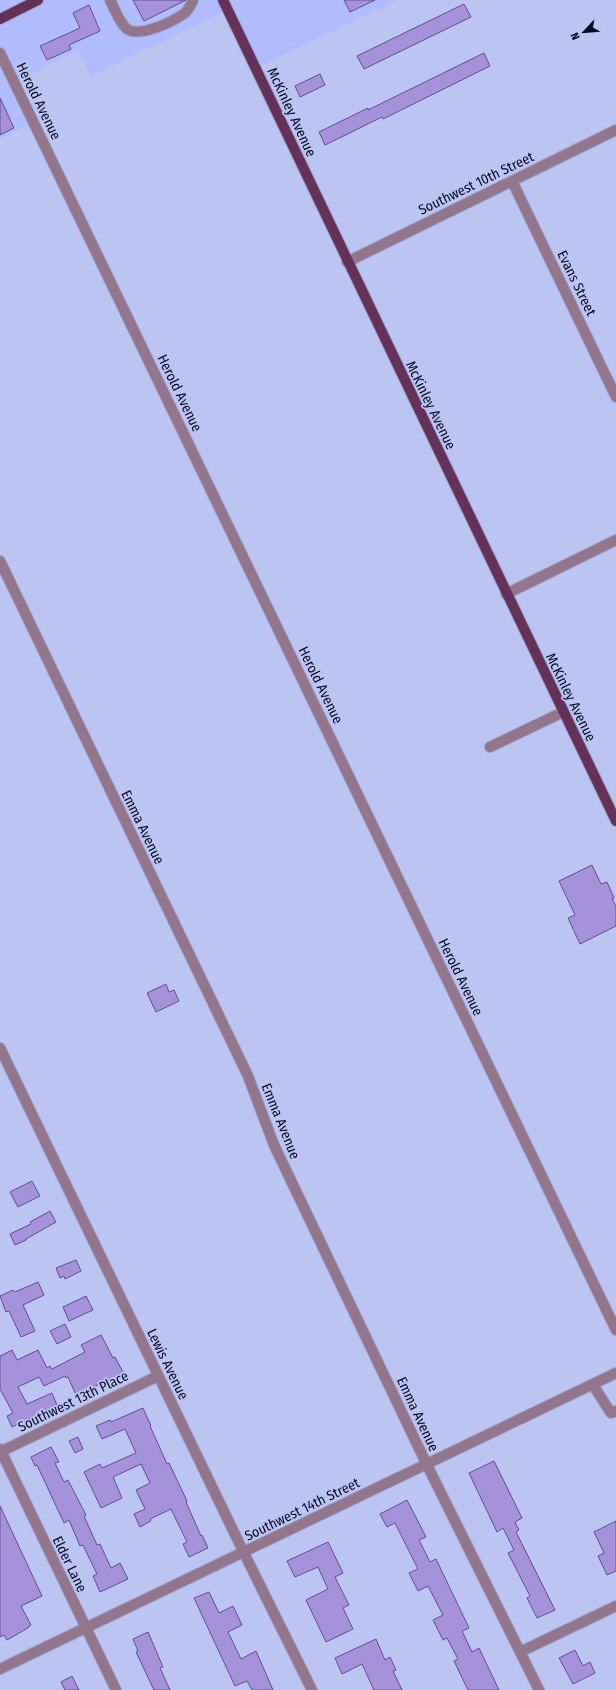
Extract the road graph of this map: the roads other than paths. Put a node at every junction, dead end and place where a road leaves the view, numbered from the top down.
1 (38, 0) edge
2 (110, 0) edge
3 (193, 0) edge
4 (222, 0) edge
5 (0, 19) edge
6 (0, 53) edge
7 (616, 130) edge
8 (512, 181) junction
9 (347, 262) junction
10 (616, 397) edge
11 (616, 540) edge
12 (0, 561) edge
13 (506, 594) junction
14 (563, 712) junction
15 (490, 747) dead end
16 (616, 821) edge
17 (0, 1048) edge
18 (616, 1330) edge
19 (616, 1373) edge
20 (158, 1376) junction
21 (593, 1384) junction
22 (616, 1411) edge
23 (0, 1451) edge
24 (427, 1465) junction
25 (244, 1553) junction
26 (616, 1606) edge
27 (86, 1629) junction
28 (520, 1652) junction
29 (0, 1670) edge
30 (116, 1690) edge
31 (312, 1690) edge
32 (539, 1690) edge

1 - 5 main road
2 - 3 street
4 - 9 main road, McKinley Avenue
6 - 18 street, Herold Avenue
7 - 8 street, Southwest 10th Street
8 - 9 street, Southwest 10th Street
8 - 10 street, Evans Street
9 - 13 main road, McKinley Avenue
11 - 13 street
12 - 24 street, Emma Avenue
13 - 14 main road, McKinley Avenue
14 - 15 street
14 - 16 main road, McKinley Avenue
17 - 20 street, Lewis Avenue
19 - 21 street, Southwest 14th Street
20 - 23 street, Southwest 13th Place
20 - 25 street, Lewis Avenue
21 - 22 street
21 - 24 street, Southwest 14th Street
23 - 27 street, Elder Lane
24 - 25 street, Southwest 14th Street
24 - 28 street, Emma Avenue
25 - 27 street, Southwest 14th Street
25 - 31 street, Lewis Avenue
26 - 28 street
27 - 29 street, Southwest 14th Street
27 - 30 street, Elder Lane
28 - 32 street, Emma Avenue

